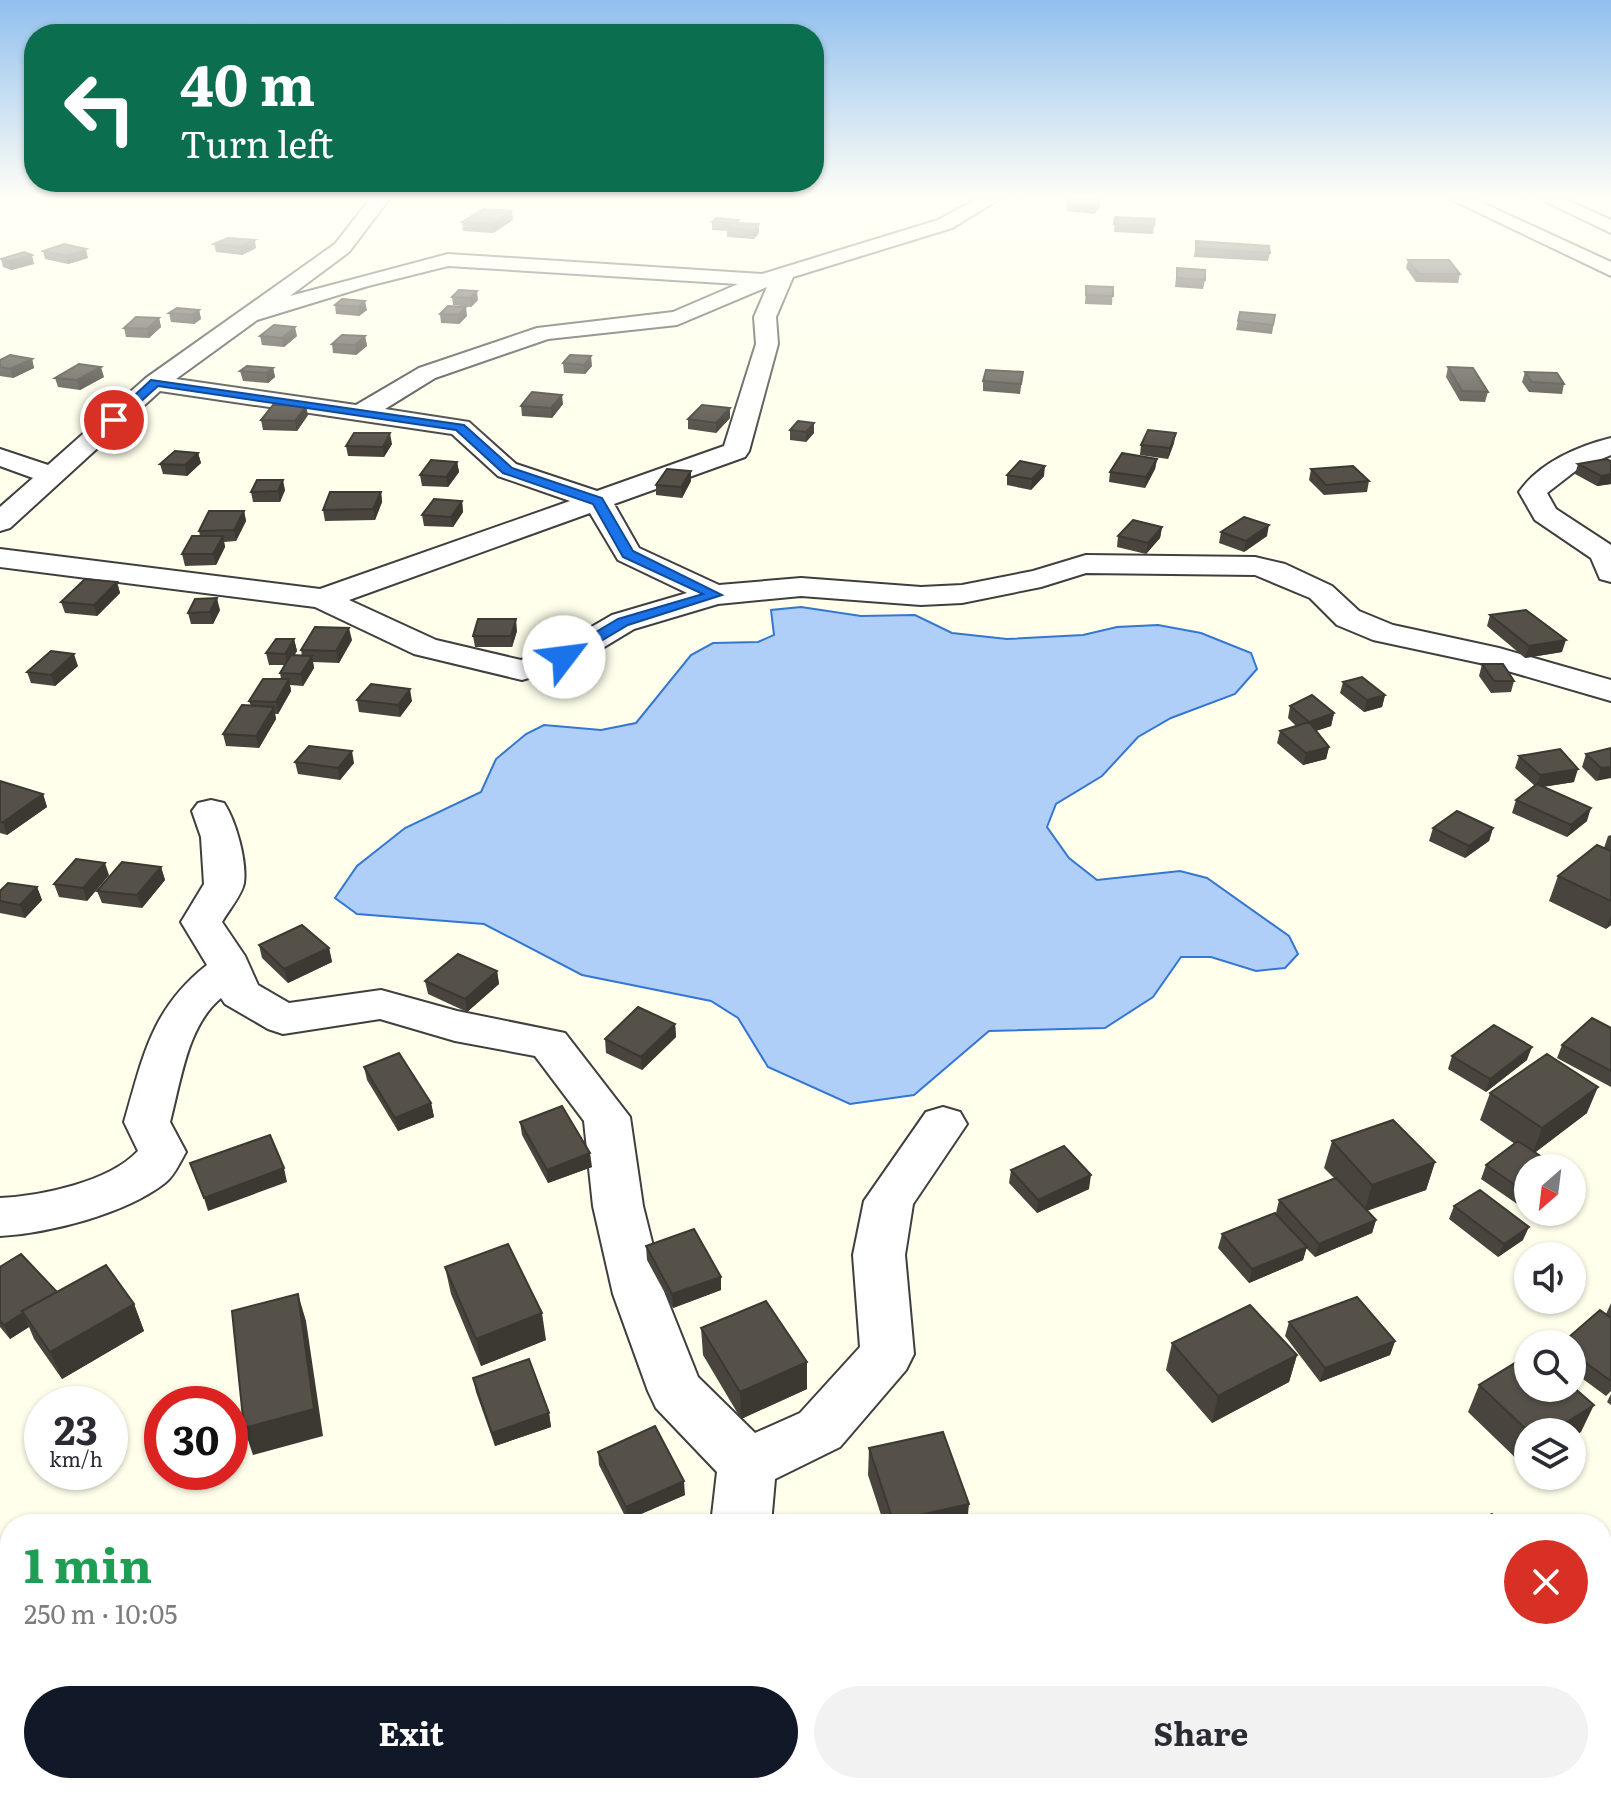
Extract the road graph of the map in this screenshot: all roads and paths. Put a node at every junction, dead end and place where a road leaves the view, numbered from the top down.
1 (293, 283) edge
2 (355, 283) edge
3 (761, 283) edge
4 (774, 283) edge
5 (246, 316) junction
6 (155, 383) junction
7 (363, 411) junction
8 (1611, 446) edge
9 (0, 457) edge
10 (52, 475) junction
11 (598, 501) junction
12 (0, 522) edge
13 (0, 558) edge
14 (1611, 573) edge
15 (715, 595) junction
16 (322, 599) junction
17 (1611, 691) edge
18 (211, 811) dead end
19 (228, 970) junction
20 (943, 1124) dead end
21 (0, 1217) edge
22 (747, 1464) junction
23 (742, 1514) edge

1 - 5 street
2 - 5 street
3 - 7 street
4 - 11 street
5 - 6 street
6 - 7 street
6 - 10 street
7 - 11 street
8 - 14 street
9 - 10 street
10 - 12 street
11 - 15 street
11 - 16 street
13 - 16 street
15 - 16 street
15 - 17 street
18 - 19 street
19 - 21 street
19 - 22 street
20 - 22 street
22 - 23 street

